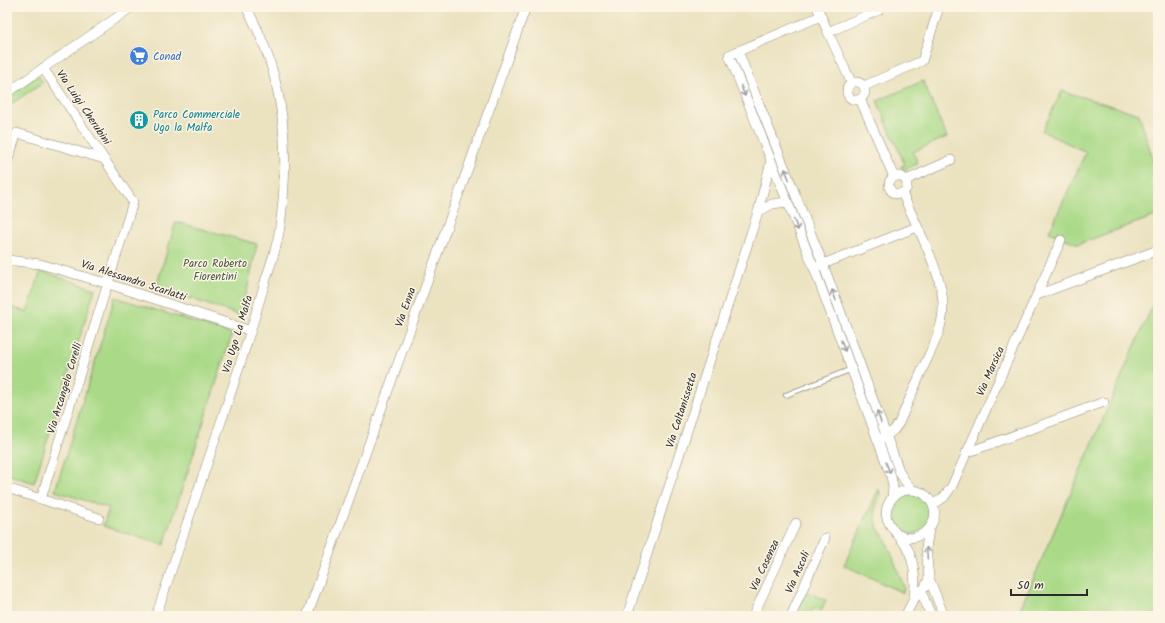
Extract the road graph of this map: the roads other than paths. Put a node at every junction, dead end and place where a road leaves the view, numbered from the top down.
1 (132, 7) edge
2 (246, 7) edge
3 (526, 7) edge
4 (817, 7) edge
5 (939, 7) edge
6 (879, 10) dead end
7 (821, 16) junction
8 (828, 32) junction
9 (738, 51) junction
10 (43, 68) junction
11 (852, 82) junction
12 (864, 86) junction
13 (7, 92) edge
14 (860, 99) junction
15 (104, 159) junction
16 (951, 160) dead end
17 (771, 161) junction
18 (7, 162) edge
19 (894, 177) junction
20 (906, 180) junction
21 (902, 194) junction
22 (787, 202) junction
23 (758, 212) junction
24 (917, 227) junction
25 (1061, 240) dead end
26 (1158, 250) edge
27 (7, 260) edge
28 (818, 266) junction
29 (108, 284) junction
30 (1037, 295) junction
31 (252, 331) junction
32 (856, 367) junction
33 (786, 395) dead end
34 (1104, 402) dead end
35 (886, 436) junction
36 (878, 442) junction
37 (966, 453) junction
38 (7, 488) edge
39 (913, 490) junction
40 (892, 498) junction
41 (42, 499) junction
42 (933, 505) junction
43 (99, 518) dead end
44 (796, 523) dead end
45 (929, 529) junction
46 (897, 534) junction
47 (825, 538) dead end
48 (929, 578) junction
49 (922, 591) junction
50 (914, 599) junction
51 (156, 616) edge
52 (307, 616) edge
53 (627, 616) edge
54 (753, 616) edge
55 (791, 616) edge
56 (905, 616) edge
57 (931, 616) edge
58 (944, 616) edge

1 - 10 street
2 - 31 street, Via Ugo La Malfa
3 - 52 street, Via Enna
4 - 7 street
5 - 12 street
6 - 8 street
7 - 8 street
7 - 9 street
8 - 11 street
9 -> 17 street
28 -> 9 street
10 - 13 street
10 - 15 street, Via Luigi Cherubini
11 - 12 street
11 - 14 street
12 - 14 street
14 - 19 street
15 - 18 street, Via Luigi Cherubini
15 - 29 street, Via Luigi Cherubini
16 - 20 street
17 - 22 street
17 - 23 street, Via Caltanissetta
19 - 20 street
19 - 21 street
20 - 21 street
21 - 24 street
22 - 23 street
22 -> 28 street
23 - 53 street, Via Caltanissetta
24 - 28 street
24 - 35 street
25 - 30 street, Via Marsica
26 - 30 street
27 - 29 street, Via Alessandro Scarlatti
28 - 32 street
29 - 31 street, Via Alessandro Scarlatti
29 - 41 street, Via Arcangelo Corelli
30 - 37 street, Via Marsica
31 - 51 street, Via Ugo La Malfa
32 - 33 lane
35 -> 32 street
32 - 36 street
34 - 37 street
35 - 36 street
35 - 39 street
36 -> 40 street
37 - 42 street, Via Marsica
38 - 41 street
39 - 40 street
39 - 42 street
40 - 46 street
41 - 43 street
42 - 45 street
44 - 54 street, Via Cosenza
45 - 46 street
48 -> 45 street
46 - 50 street
47 - 55 street, Via Ascoli
48 - 49 street
48 - 58 street
49 - 50 street
49 - 57 street
50 - 56 street

